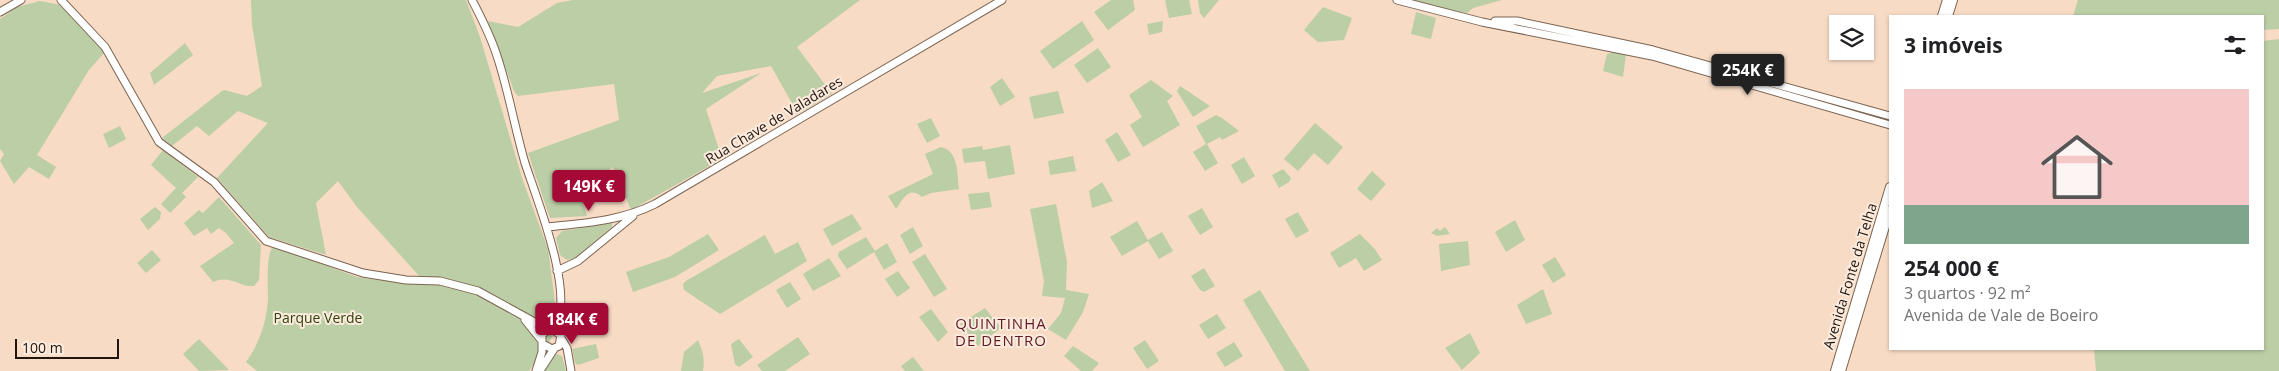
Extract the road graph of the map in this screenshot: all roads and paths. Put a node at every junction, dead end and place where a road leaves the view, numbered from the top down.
1 (10, 0) edge
2 (21, 0) edge
3 (55, 0) edge
4 (61, 0) edge
5 (472, 0) edge
6 (1002, 0) edge
7 (1397, 0) edge
8 (1947, 0) edge
9 (1953, 0) edge
10 (69, 8) junction
11 (0, 12) edge
12 (1942, 15) edge
13 (1948, 15) edge
14 (1482, 22) junction
15 (1889, 116) edge
16 (1889, 124) edge
17 (1889, 191) edge
18 (1889, 213) edge
19 (634, 214) junction
20 (547, 227) junction
21 (557, 271) junction
22 (560, 306) junction
23 (516, 311) junction
24 (550, 330) junction
25 (561, 337) junction
26 (542, 342) junction
27 (556, 348) junction
28 (568, 360) junction
29 (538, 371) edge
30 (571, 371) edge
31 (1835, 371) edge
32 (1841, 371) edge

1 - 11 street
2 - 11 street
3 - 10 street
4 - 10 street
5 - 20 street
6 - 19 street, Rua Chave de Valadares
7 - 14 street
8 - 12 main road
9 - 13 main road
10 - 23 street
14 - 15 street
14 - 16 street
17 - 31 main road, Avenida Fonte da Telha
18 - 32 main road, Avenida Fonte da Telha
19 - 20 street, Rua Chave de Valadares
19 - 21 street
20 - 21 street
21 - 22 street
22 - 24 street
22 - 25 street
23 - 24 street
23 - 26 street
24 - 25 street
24 - 26 street
25 - 27 street
25 - 28 street
26 - 27 street
26 - 29 street
27 - 28 street
27 - 29 street
28 - 30 street

